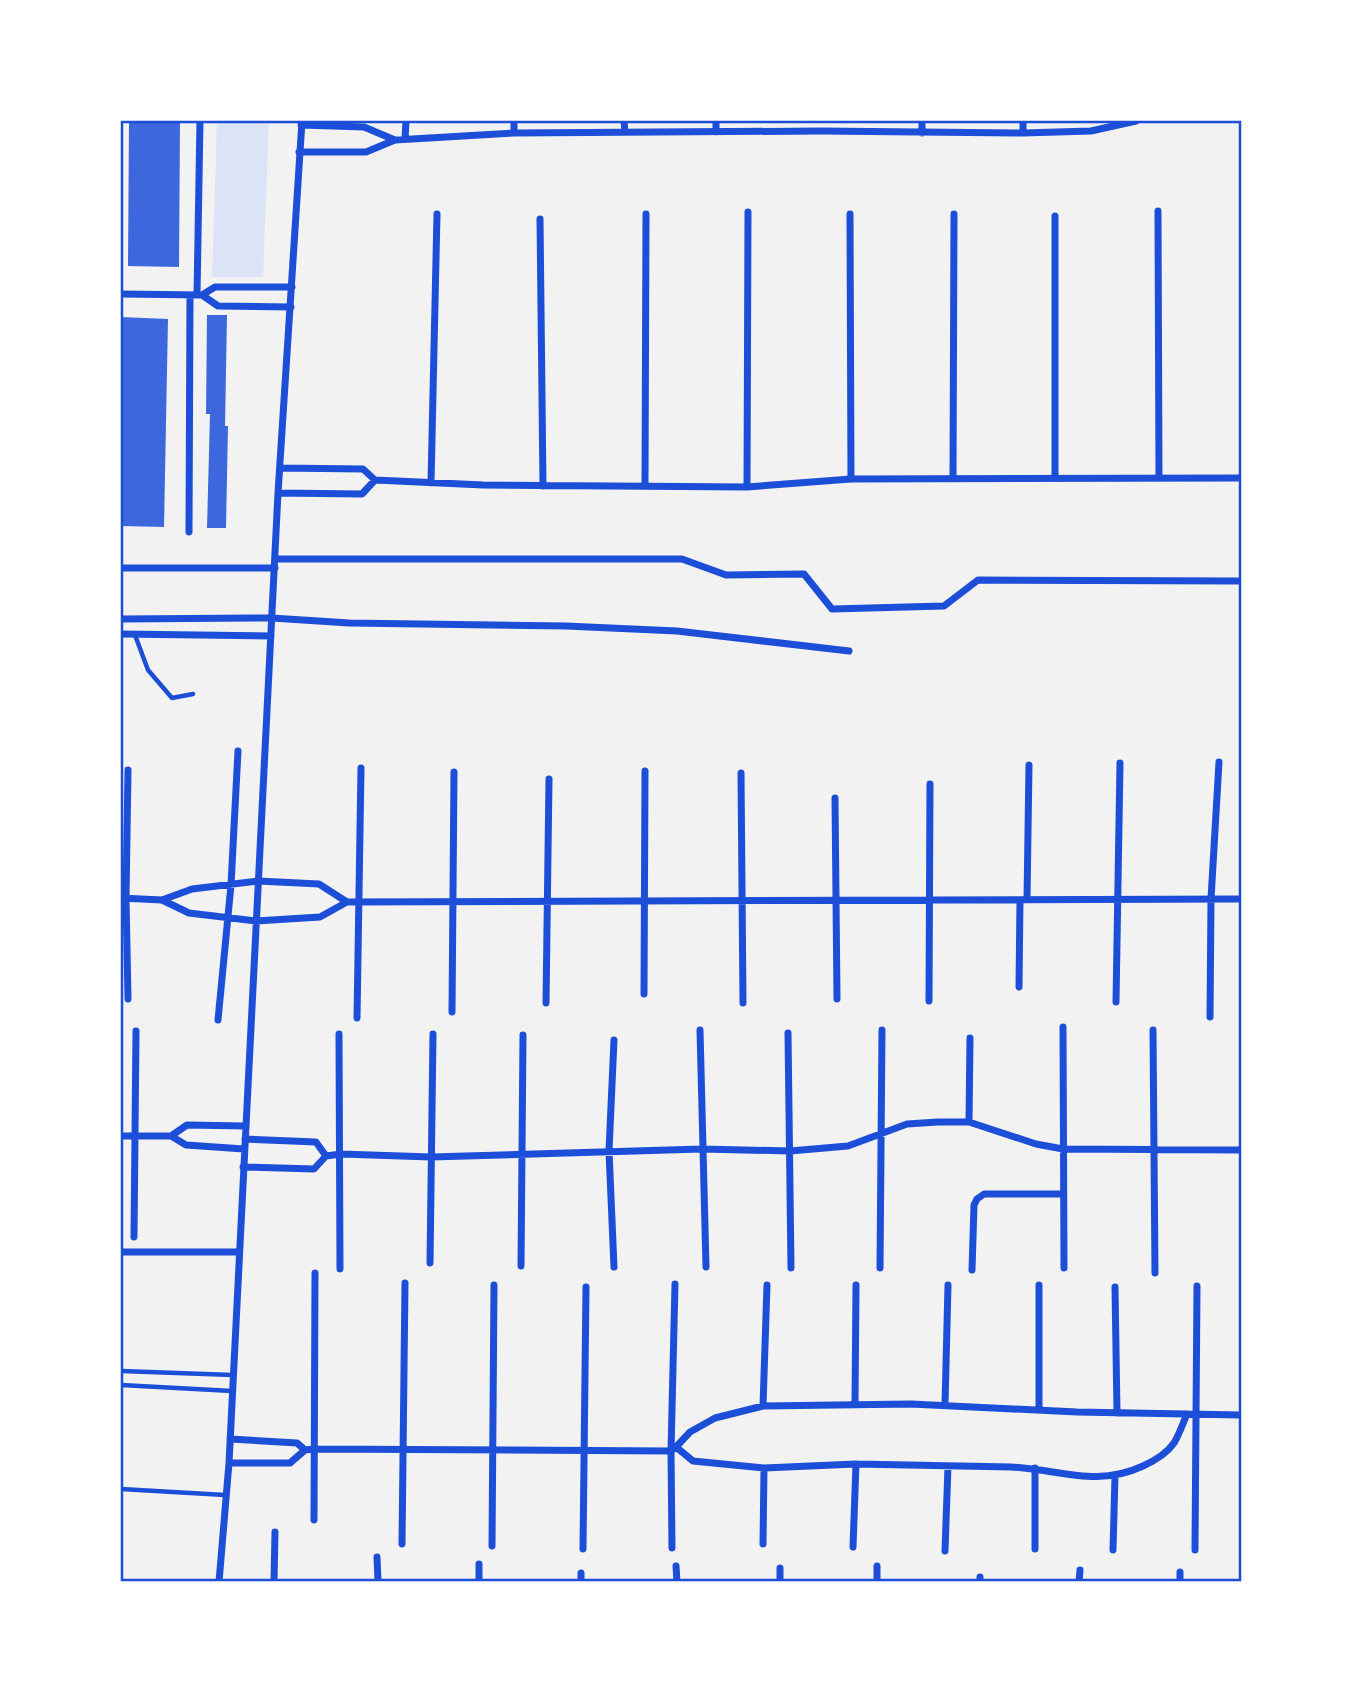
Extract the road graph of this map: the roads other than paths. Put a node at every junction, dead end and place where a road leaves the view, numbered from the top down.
1 (200, 121) edge
2 (406, 121) edge
3 (514, 121) edge
4 (624, 121) edge
5 (716, 121) edge
6 (821, 121) edge
7 (922, 121) edge
8 (1023, 121) edge
9 (1136, 121) edge
10 (1123, 122) edge
11 (302, 123) edge
12 (821, 131) junction
13 (625, 132) junction
14 (716, 132) junction
15 (514, 133) junction
16 (922, 133) junction
17 (1023, 133) junction
18 (405, 139) junction
19 (395, 140) junction
20 (299, 152) junction
21 (1158, 211) dead end
22 (748, 212) dead end
23 (437, 214) dead end
24 (646, 214) dead end
25 (850, 214) dead end
26 (954, 214) dead end
27 (1055, 216) dead end
28 (540, 219) dead end
29 (292, 287) junction
30 (121, 294) edge
31 (196, 295) junction
32 (291, 307) junction
33 (280, 468) junction
34 (953, 478) junction
35 (1055, 478) junction
36 (1159, 478) junction
37 (1241, 478) edge
38 (851, 479) junction
39 (375, 480) junction
40 (431, 483) junction
41 (543, 486) junction
42 (645, 486) junction
43 (747, 487) junction
44 (278, 493) junction
45 (189, 532) dead end
46 (275, 563) junction
47 (121, 568) edge
48 (1241, 581) edge
49 (272, 618) junction
50 (121, 619) edge
51 (121, 634) edge
52 (135, 634) junction
53 (271, 636) junction
54 (849, 652) dead end
55 (193, 694) dead end
56 (238, 751) dead end
57 (1219, 762) dead end
58 (1120, 763) dead end
59 (1029, 765) dead end
60 (361, 768) dead end
61 (128, 770) dead end
62 (645, 771) dead end
63 (454, 772) dead end
64 (741, 772) dead end
65 (549, 779) dead end
66 (930, 784) dead end
67 (835, 798) dead end
68 (258, 881) junction
69 (231, 885) junction
70 (123, 898) edge
71 (1211, 899) junction
72 (1241, 899) edge
73 (162, 900) junction
74 (742, 900) junction
75 (836, 900) junction
76 (929, 900) junction
77 (1024, 900) junction
78 (1118, 900) junction
79 (359, 901) junction
80 (453, 901) junction
81 (549, 901) junction
82 (644, 901) junction
83 (347, 902) junction
84 (227, 919) junction
85 (256, 921) junction
86 (1019, 987) dead end
87 (644, 994) dead end
88 (128, 999) dead end
89 (836, 999) dead end
90 (929, 1001) dead end
91 (1116, 1002) dead end
92 (546, 1003) dead end
93 (743, 1003) dead end
94 (452, 1012) dead end
95 (1210, 1017) dead end
96 (358, 1018) dead end
97 (218, 1020) dead end
98 (1063, 1027) dead end
99 (700, 1030) dead end
100 (882, 1030) dead end
101 (1153, 1030) dead end
102 (136, 1031) dead end
103 (788, 1033) dead end
104 (339, 1034) dead end
105 (433, 1034) dead end
106 (523, 1035) dead end
107 (970, 1038) dead end
108 (614, 1040) dead end
109 (969, 1122) junction
110 (245, 1126) junction
111 (883, 1132) junction
112 (121, 1136) edge
113 (134, 1136) junction
114 (171, 1136) junction
115 (245, 1139) junction
116 (244, 1149) junction
117 (702, 1149) junction
118 (1063, 1149) junction
119 (1241, 1150) edge
120 (609, 1151) junction
121 (790, 1151) junction
122 (1153, 1151) junction
123 (341, 1154) junction
124 (522, 1154) junction
125 (326, 1156) junction
126 (431, 1157) junction
127 (243, 1167) junction
128 (1062, 1194) junction
129 (134, 1237) dead end
130 (121, 1252) edge
131 (239, 1252) junction
132 (429, 1263) dead end
133 (520, 1266) dead end
134 (706, 1266) dead end
135 (614, 1267) dead end
136 (791, 1268) dead end
137 (880, 1268) dead end
138 (1064, 1268) dead end
139 (340, 1269) dead end
140 (972, 1270) dead end
141 (315, 1273) dead end
142 (1155, 1273) dead end
143 (405, 1283) dead end
144 (675, 1284) dead end
145 (767, 1285) dead end
146 (856, 1285) dead end
147 (948, 1285) dead end
148 (1039, 1285) dead end
149 (494, 1286) dead end
150 (586, 1286) dead end
151 (1197, 1286) dead end
152 (1115, 1287) dead end
153 (121, 1371) edge
154 (233, 1375) junction
155 (121, 1385) edge
156 (232, 1391) junction
157 (855, 1404) junction
158 (945, 1405) junction
159 (763, 1406) junction
160 (1039, 1409) junction
161 (1117, 1413) junction
162 (1187, 1414) junction
163 (1197, 1414) junction
164 (1241, 1415) edge
165 (230, 1438) junction
166 (314, 1449) junction
167 (674, 1449) junction
168 (305, 1450) junction
169 (403, 1450) junction
170 (493, 1450) junction
171 (584, 1450) junction
172 (229, 1463) junction
173 (856, 1464) junction
174 (948, 1466) junction
175 (764, 1468) junction
176 (1035, 1468) junction
177 (1115, 1476) junction
178 (121, 1490) edge
179 (225, 1495) junction
180 (314, 1520) dead end
181 (275, 1532) dead end
182 (402, 1544) dead end
183 (763, 1544) dead end
184 (492, 1546) dead end
185 (853, 1547) dead end
186 (672, 1548) dead end
187 (583, 1549) dead end
188 (1035, 1549) dead end
189 (1113, 1550) dead end
190 (1195, 1550) dead end
191 (945, 1551) dead end
192 (377, 1557) dead end
193 (479, 1564) dead end
194 (676, 1566) dead end
195 (877, 1566) dead end
196 (780, 1569) dead end
197 (1080, 1570) dead end
198 (1180, 1572) dead end
199 (582, 1573) dead end
200 (219, 1582) edge
201 (274, 1582) edge
202 (378, 1582) edge
203 (479, 1582) edge
204 (581, 1582) edge
205 (677, 1582) edge
206 (780, 1582) edge
207 (877, 1582) edge
208 (1079, 1582) edge
209 (1180, 1582) edge

1 - 31 street
2 - 18 street
3 - 15 street
4 - 13 street
5 - 14 street
6 - 12 street
7 - 16 street
8 - 17 street
9 - 10 street
10 - 17 street
11 - 19 street
11 - 20 street
12 - 14 street
12 - 16 street
13 - 14 street
13 - 15 street
15 - 18 street
16 - 17 street
18 - 19 street
19 - 20 street
20 - 29 street
21 - 36 street
22 - 43 street
23 - 40 street
24 - 42 street
25 - 38 street
26 - 34 street
27 - 35 street
28 - 41 street
29 - 31 street
29 - 32 street
30 - 31 street
31 - 32 street
31 - 45 street
32 - 33 street
33 - 39 street
33 - 44 street
34 - 35 street
34 - 38 street
35 - 36 street
36 - 37 street
38 - 43 street
39 - 40 street
39 - 44 street
40 - 41 street
41 - 42 street
42 - 43 street
44 - 46 street
46 - 47 street
46 - 48 street
46 - 49 street
49 - 50 street
49 - 53 street
49 - 54 street
51 - 52 street
52 - 53 street
52 - 55 lane
53 - 68 street
56 - 69 street
57 - 71 street
58 - 78 street
59 - 77 street
60 - 79 street
61 - 70 street
62 - 82 street
63 - 80 street
64 - 74 street
65 - 81 street
66 - 76 street
67 - 75 street
68 - 69 street
68 - 83 street
68 - 85 street
69 - 73 street
69 - 84 street
70 - 73 street
70 - 88 street
71 - 72 street
71 - 78 street
71 - 95 street
73 - 84 street
74 - 75 street
74 - 82 street
74 - 93 street
75 - 76 street
75 - 89 street
76 - 77 street
76 - 90 street
77 - 78 street
77 - 86 street
78 - 91 street
79 - 80 street
79 - 83 street
79 - 96 street
80 - 81 street
80 - 94 street
81 - 82 street
81 - 92 street
82 - 87 street
83 - 85 street
84 - 85 street
84 - 97 street
85 - 110 street
98 - 118 street
99 - 117 street
100 - 111 street
101 - 122 street
102 - 113 street
103 - 121 street
104 - 123 street
105 - 126 street
106 - 124 street
107 - 109 street
108 - 120 street
109 - 111 street
109 - 118 street
110 - 114 street
110 - 115 street
111 - 121 street
111 - 137 street
112 - 113 street
113 - 114 street
113 - 129 street
114 - 116 street
115 - 116 street
115 - 125 street
116 - 127 street
117 - 120 street
117 - 121 street
117 - 134 street
118 - 122 street
118 - 128 street
119 - 122 street
120 - 124 street
120 - 135 street
121 - 136 street
122 - 142 street
123 - 125 street
123 - 126 street
123 - 139 street
124 - 126 street
124 - 133 street
125 - 127 street
126 - 132 street
127 - 131 street
128 - 138 street
128 - 140 street
130 - 131 street
131 - 154 street
141 - 166 street
143 - 169 street
144 - 167 street
145 - 159 street
146 - 157 street
147 - 158 street
148 - 160 street
149 - 170 street
150 - 171 street
151 - 163 street
152 - 161 street
153 - 154 lane
154 - 156 street
155 - 156 lane
156 - 165 street
157 - 158 street
157 - 159 street
158 - 160 street
159 - 167 street
160 - 161 street
161 - 162 street
162 - 163 street
162 - 177 street
163 - 164 street
163 - 190 street
165 - 168 street
165 - 172 street
166 - 168 street
166 - 169 street
166 - 180 street
167 - 171 street
167 - 175 street
167 - 186 street
168 - 172 street
169 - 170 street
169 - 182 street
170 - 171 street
170 - 184 street
171 - 187 street
172 - 179 street
173 - 174 street
173 - 175 street
173 - 185 street
174 - 176 street
174 - 191 street
175 - 183 street
176 - 177 street
176 - 188 street
177 - 189 street
178 - 179 lane
179 - 200 street
181 - 201 street
192 - 202 street
193 - 203 street
194 - 205 street
195 - 207 street
196 - 206 street
197 - 208 street
198 - 209 street
199 - 204 street

